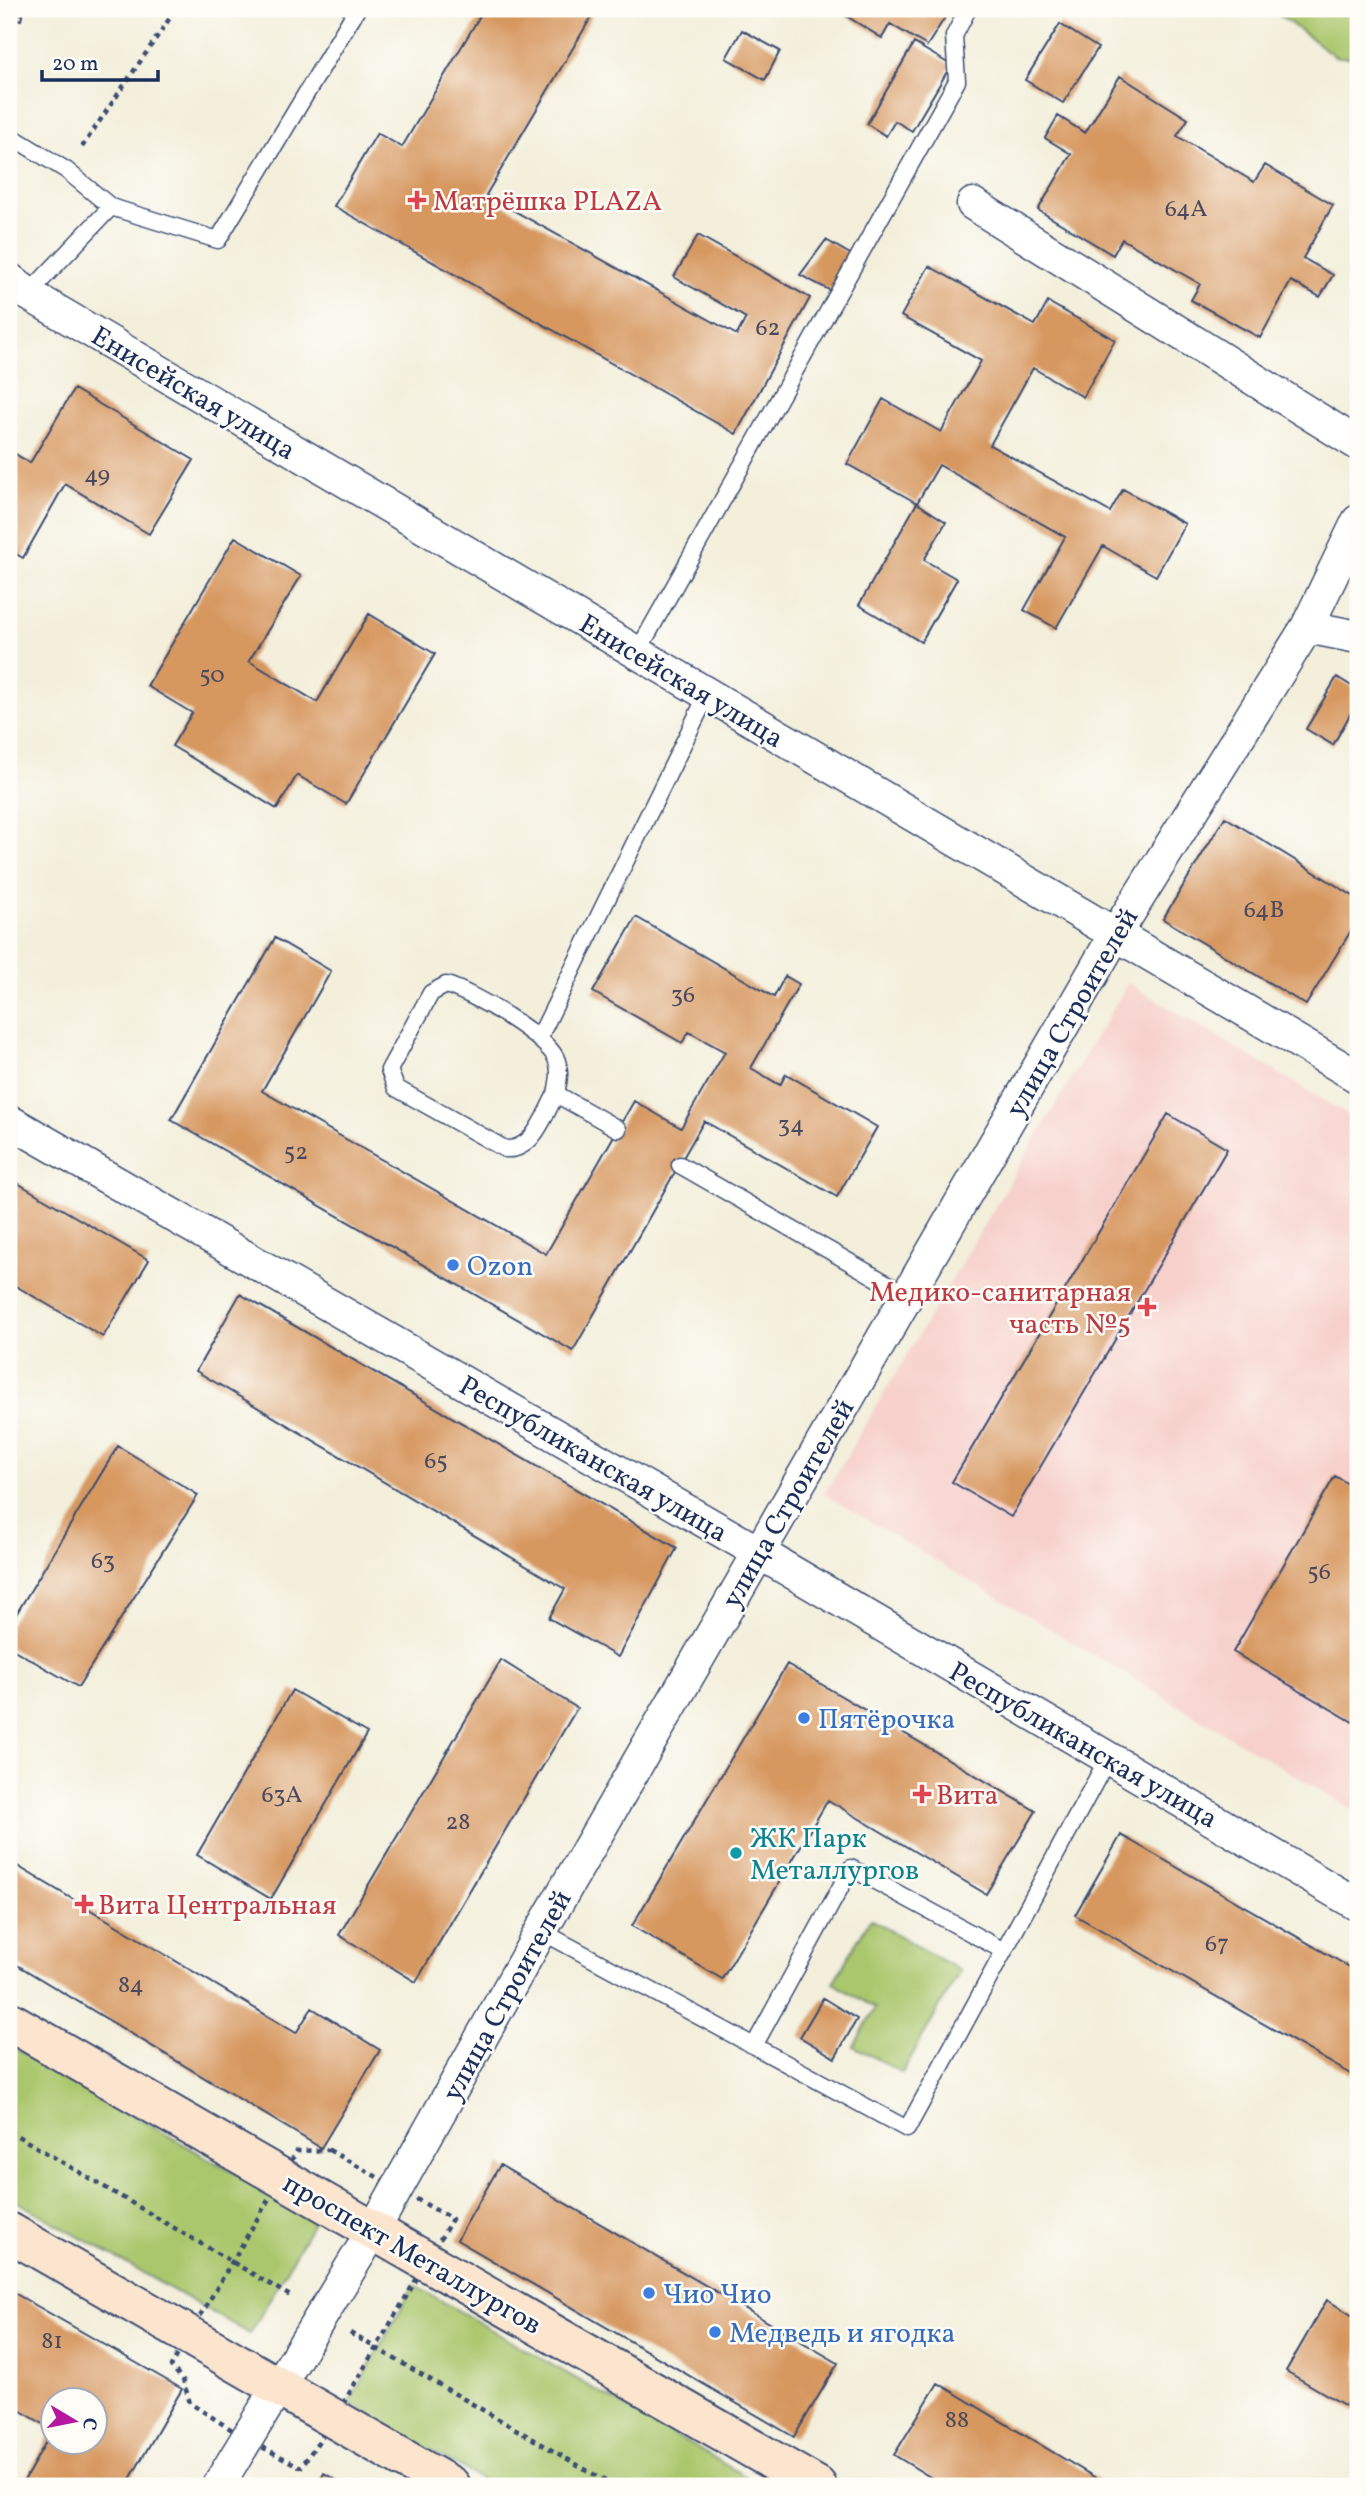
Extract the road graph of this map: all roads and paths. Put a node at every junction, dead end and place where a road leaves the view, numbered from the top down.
1 (176, 9) edge
2 (357, 9) edge
3 (968, 9) edge
4 (9, 135) edge
5 (66, 170) junction
6 (973, 204) dead end
7 (111, 207) junction
8 (18, 286) edge
9 (1358, 444) edge
10 (1358, 521) edge
11 (1307, 627) junction
12 (1358, 636) edge
13 (637, 653) junction
14 (708, 695) junction
15 (1115, 935) junction
16 (540, 1037) junction
17 (1358, 1077) edge
18 (556, 1094) junction
19 (9, 1121) edge
20 (618, 1129) dead end
21 (680, 1165) dead end
22 (907, 1295) junction
23 (758, 1552) junction
24 (1108, 1758) junction
25 (1358, 1905) edge
26 (541, 1931) junction
27 (1004, 1951) junction
28 (9, 2021) edge
29 (754, 2046) junction
30 (329, 2150) dead end
31 (282, 2178) junction
32 (452, 2219) dead end
33 (373, 2231) junction
34 (9, 2232) edge
35 (428, 2262) junction
36 (189, 2335) junction
37 (183, 2380) dead end
38 (277, 2386) junction
39 (334, 2419) junction
40 (301, 2468) dead end
41 (218, 2486) edge
42 (451, 2486) edge
43 (817, 2486) edge

1 - 5 path
2 - 7 lane
3 - 13 lane
4 - 5 lane
5 - 7 lane
6 - 9 street
7 - 8 lane
8 - 13 street, Енисейская улица
10 - 11 street, улица Строителей
11 - 12 street
11 - 15 street, улица Строителей
13 - 14 street, Енисейская улица
14 - 15 street, Енисейская улица
14 - 16 lane
15 - 17 street, Енисейская улица
15 - 22 street, улица Строителей
16 - 18 lane
16 - 18 lane
18 - 20 lane
19 - 23 street, Республиканская улица
21 - 22 lane
22 - 23 street, улица Строителей
23 - 24 street, Республиканская улица
23 - 26 street, улица Строителей
24 - 25 street, Республиканская улица
24 - 27 lane
26 - 29 lane
26 - 33 street, улица Строителей
27 - 29 lane
27 - 29 lane
28 - 31 street, проспект Металлургов
30 - 31 path
31 - 33 street, проспект Металлургов
31 - 36 path
32 - 35 path
33 - 35 street, проспект Металлургов
33 - 38 street, улица Строителей
34 - 36 street
35 - 39 path
35 - 43 street, проспект Металлургов
36 - 37 path
36 - 38 street
38 - 39 street
38 - 41 street, улица Строителей
39 - 40 path
39 - 42 street

